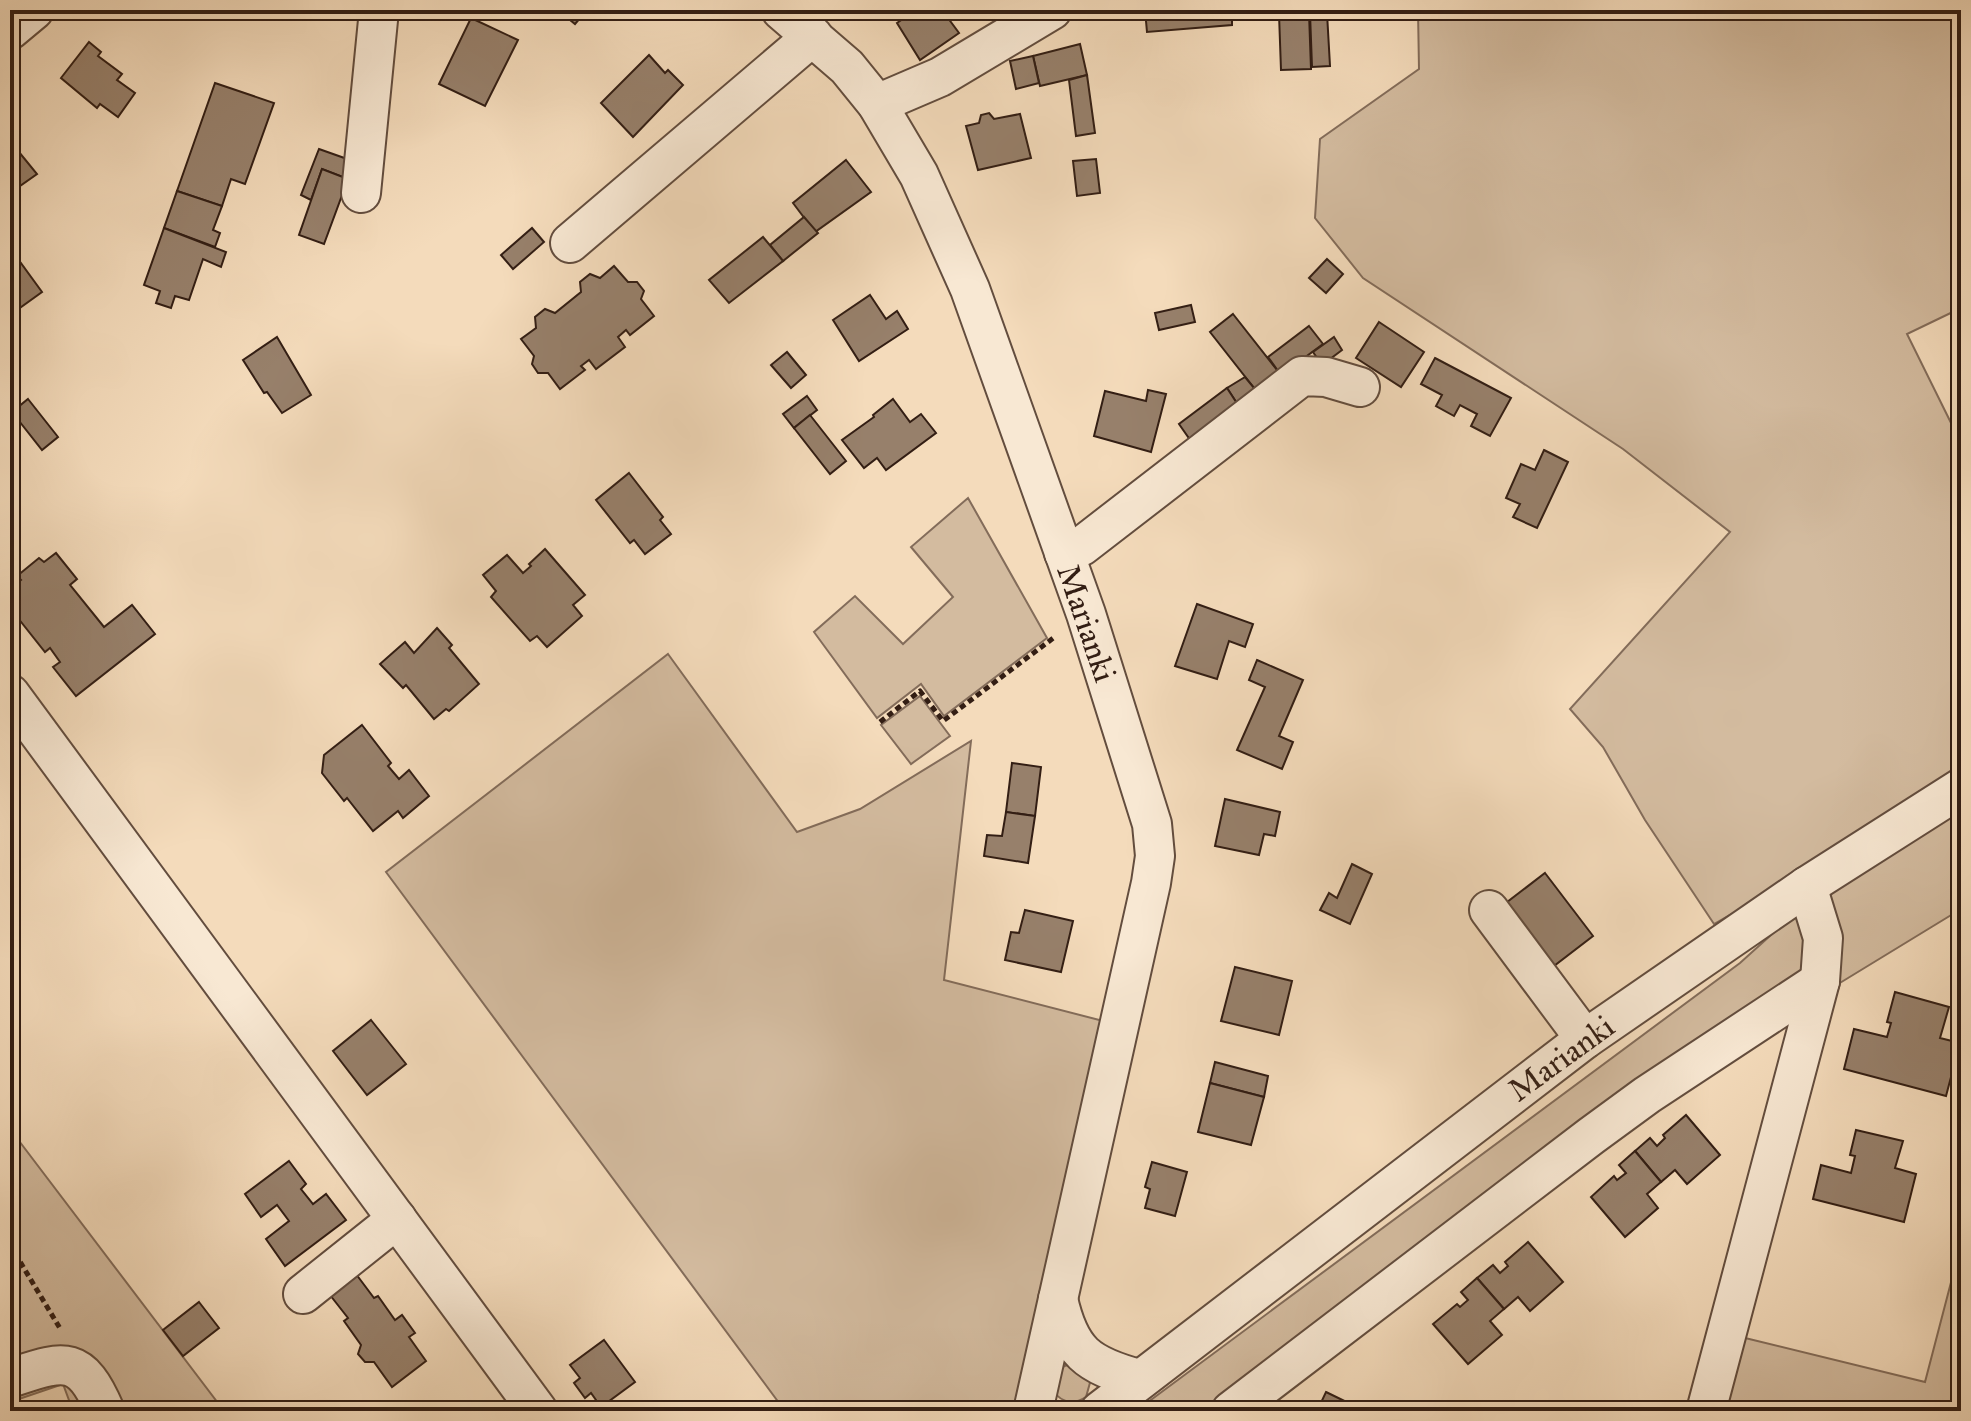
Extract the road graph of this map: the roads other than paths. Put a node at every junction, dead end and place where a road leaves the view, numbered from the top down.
1 (34, 10) edge
2 (379, 10) edge
3 (781, 10) edge
4 (1052, 10) edge
5 (10, 30) edge
6 (813, 36) junction
7 (877, 104) junction
8 (361, 193) dead end
9 (570, 243) dead end
10 (1360, 387) dead end
11 (1064, 553) junction
12 (10, 694) edge
13 (1961, 788) edge
14 (1807, 886) junction
15 (1489, 910) dead end
16 (1820, 981) junction
17 (1585, 1039) junction
18 (397, 1219) junction
19 (303, 1294) dead end
20 (1058, 1299) junction
21 (10, 1378) edge
22 (1139, 1379) junction
23 (105, 1411) edge
24 (538, 1411) edge
25 (1033, 1411) edge
26 (1100, 1411) edge
27 (1231, 1411) edge
28 (1706, 1411) edge

1 - 5 street
2 - 8 street
3 - 6 street, Marianki
4 - 7 street
6 - 7 street, Marianki
6 - 9 street
7 - 11 street, Marianki
10 - 11 street
11 - 20 street, Marianki
12 - 18 street
13 - 14 street, Marianki
14 - 16 street
14 - 17 street, Marianki
15 - 17 street
16 - 27 street
16 - 28 street
17 - 22 street, Marianki
18 - 19 street
18 - 24 street
20 - 22 street, Marianki
20 - 25 street, Marianki
21 - 23 street
22 - 26 street, Marianki

